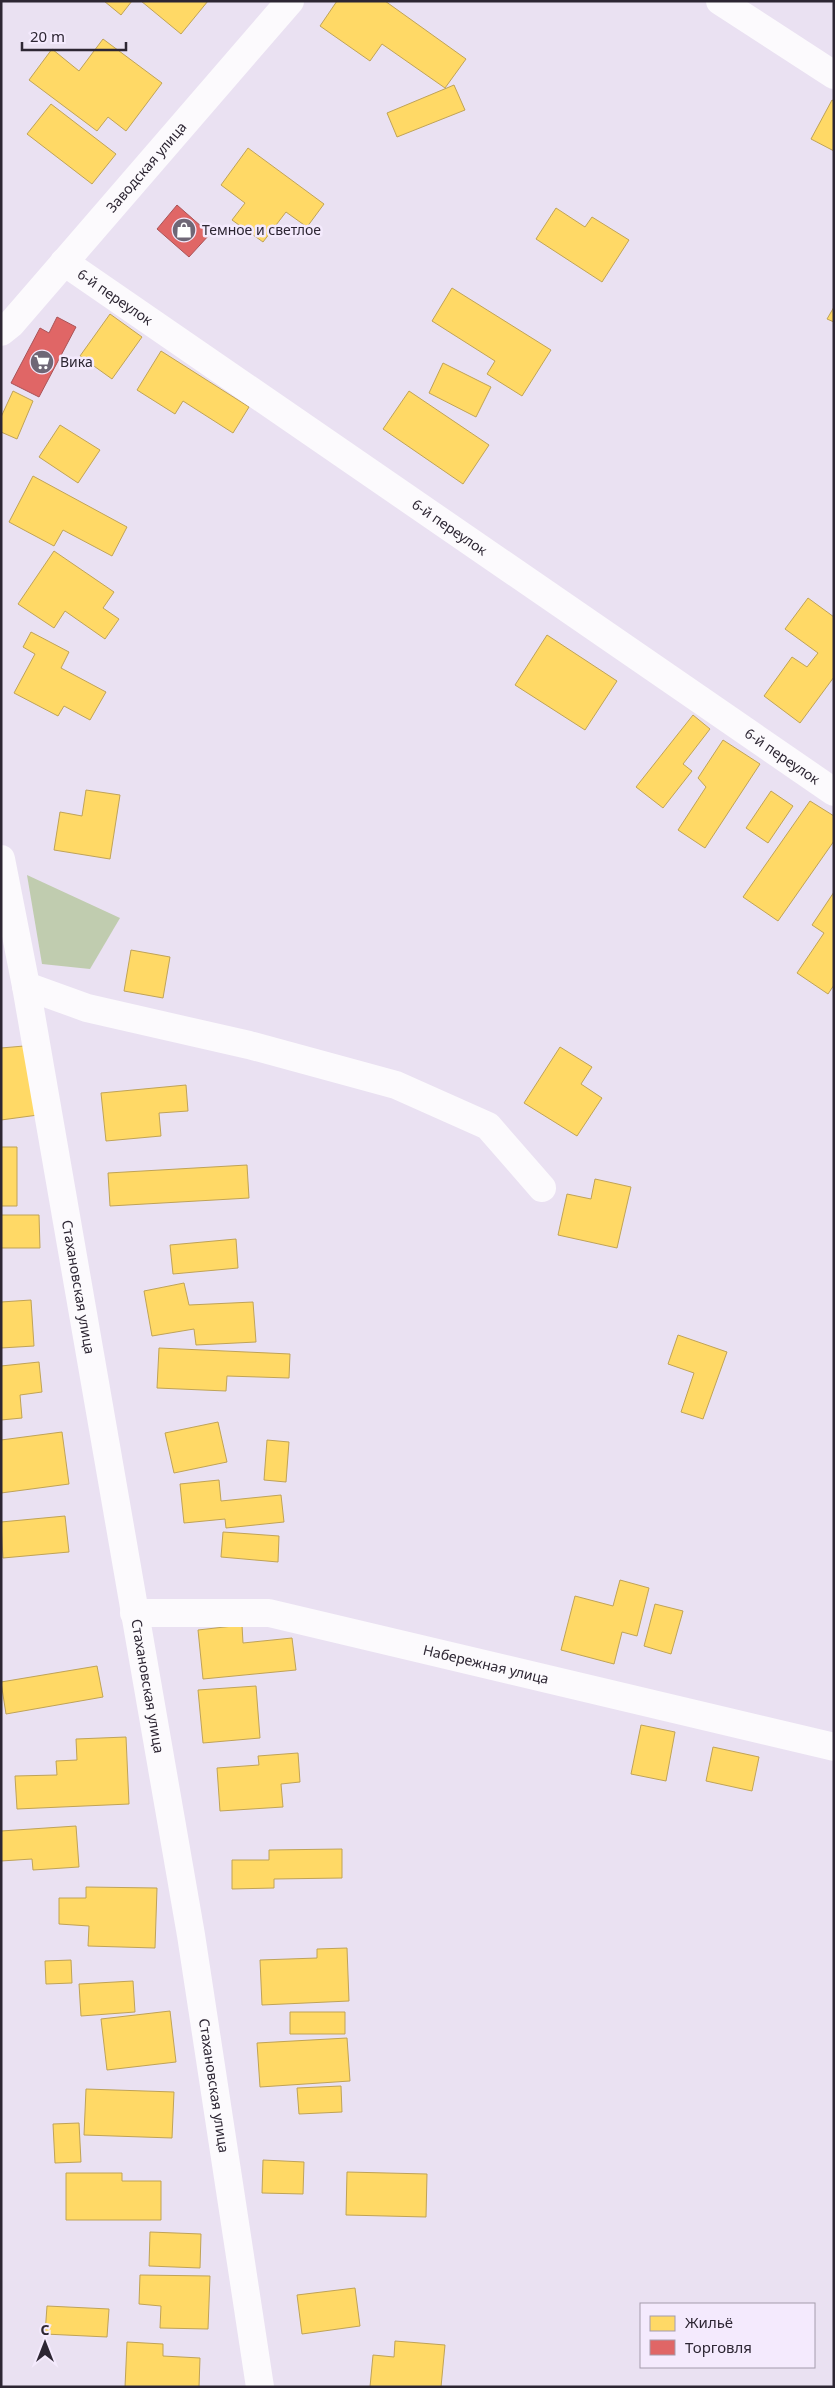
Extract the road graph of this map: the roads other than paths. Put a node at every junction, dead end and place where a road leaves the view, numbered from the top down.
1 (290, 1) edge
2 (720, 1) edge
3 (834, 75) edge
4 (64, 262) junction
5 (1, 332) edge
6 (834, 792) edge
7 (1, 859) edge
8 (26, 986) junction
9 (542, 1188) dead end
10 (134, 1613) junction
11 (834, 1748) edge
12 (260, 2387) edge

1 - 4 street, Заводская улица
2 - 3 street
4 - 5 street, Заводская улица
4 - 6 street, 6-й переулок
7 - 8 street, Стахановская улица
8 - 9 street
8 - 10 street, Стахановская улица
10 - 11 street, Набережная улица
10 - 12 street, Стахановская улица

